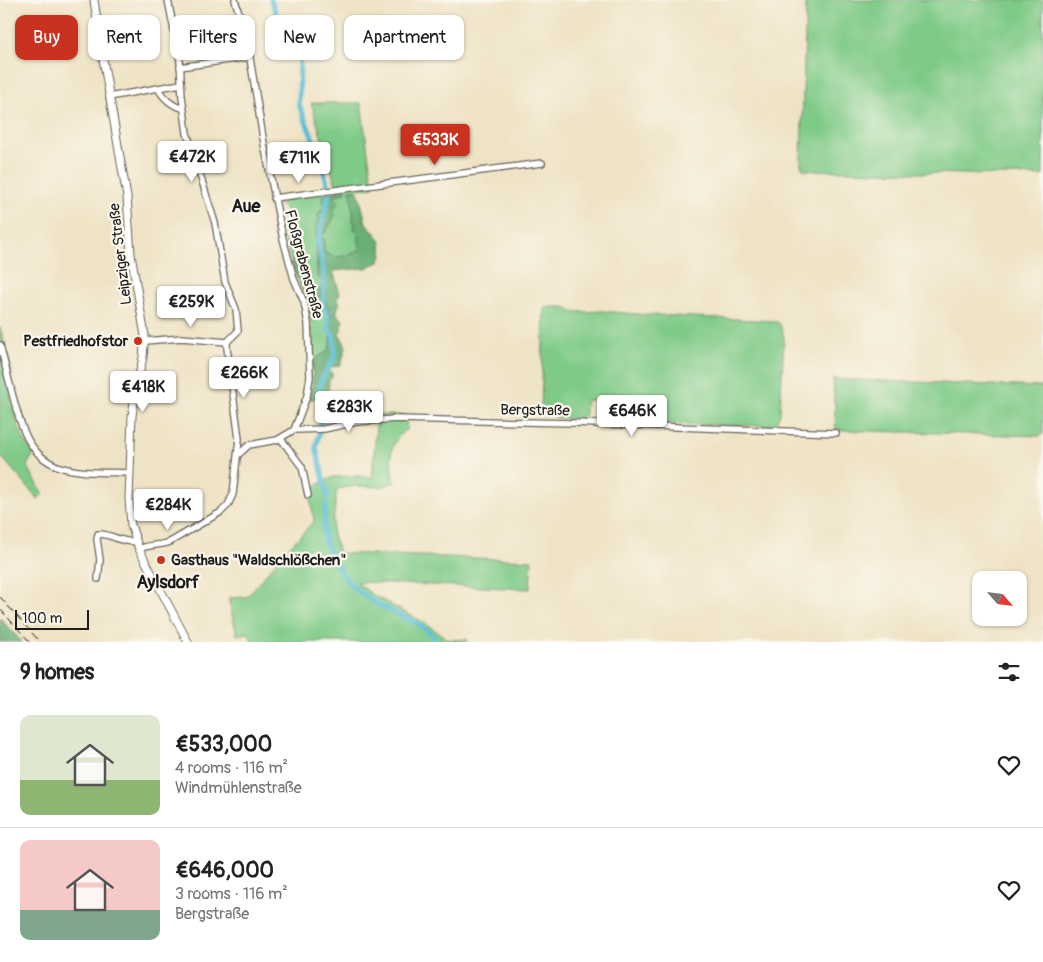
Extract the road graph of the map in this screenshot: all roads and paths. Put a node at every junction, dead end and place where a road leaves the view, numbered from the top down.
1 (94, 0) edge
2 (168, 0) edge
3 (235, 0) edge
4 (240, 15) edge
5 (229, 60) edge
6 (251, 60) edge
7 (180, 67) junction
8 (181, 84) junction
9 (158, 88) junction
10 (109, 97) junction
11 (183, 108) junction
12 (542, 163) dead end
13 (274, 198) junction
14 (145, 341) junction
15 (227, 342) junction
16 (0, 345) edge
17 (294, 430) junction
18 (836, 433) dead end
19 (239, 439) junction
20 (281, 439) junction
21 (249, 445) junction
22 (238, 455) junction
23 (129, 473) junction
24 (308, 496) dead end
25 (135, 540) junction
26 (139, 549) junction
27 (98, 579) dead end
28 (188, 642) edge

1 - 10 street, Leipziger Straße
2 - 7 street
3 - 4 street, Floßgrabenstraße
5 - 7 street
6 - 13 street, Floßgrabenstraße
7 - 8 street
8 - 9 street
8 - 11 street
9 - 10 street
9 - 11 street
10 - 14 street, Leipziger Straße
11 - 15 street
12 - 13 street
13 - 17 street, Floßgrabenstraße
14 - 15 street
14 - 23 street, Leipziger Straße
15 - 19 street
16 - 23 street
17 - 18 street, Bergstraße
17 - 20 street
19 - 21 street
19 - 22 street
20 - 21 street
20 - 24 street
21 - 22 street
22 - 26 street
23 - 25 street, Leipziger Straße
25 - 26 street, Leipziger Straße
25 - 27 street
26 - 28 street, Leipziger Straße

